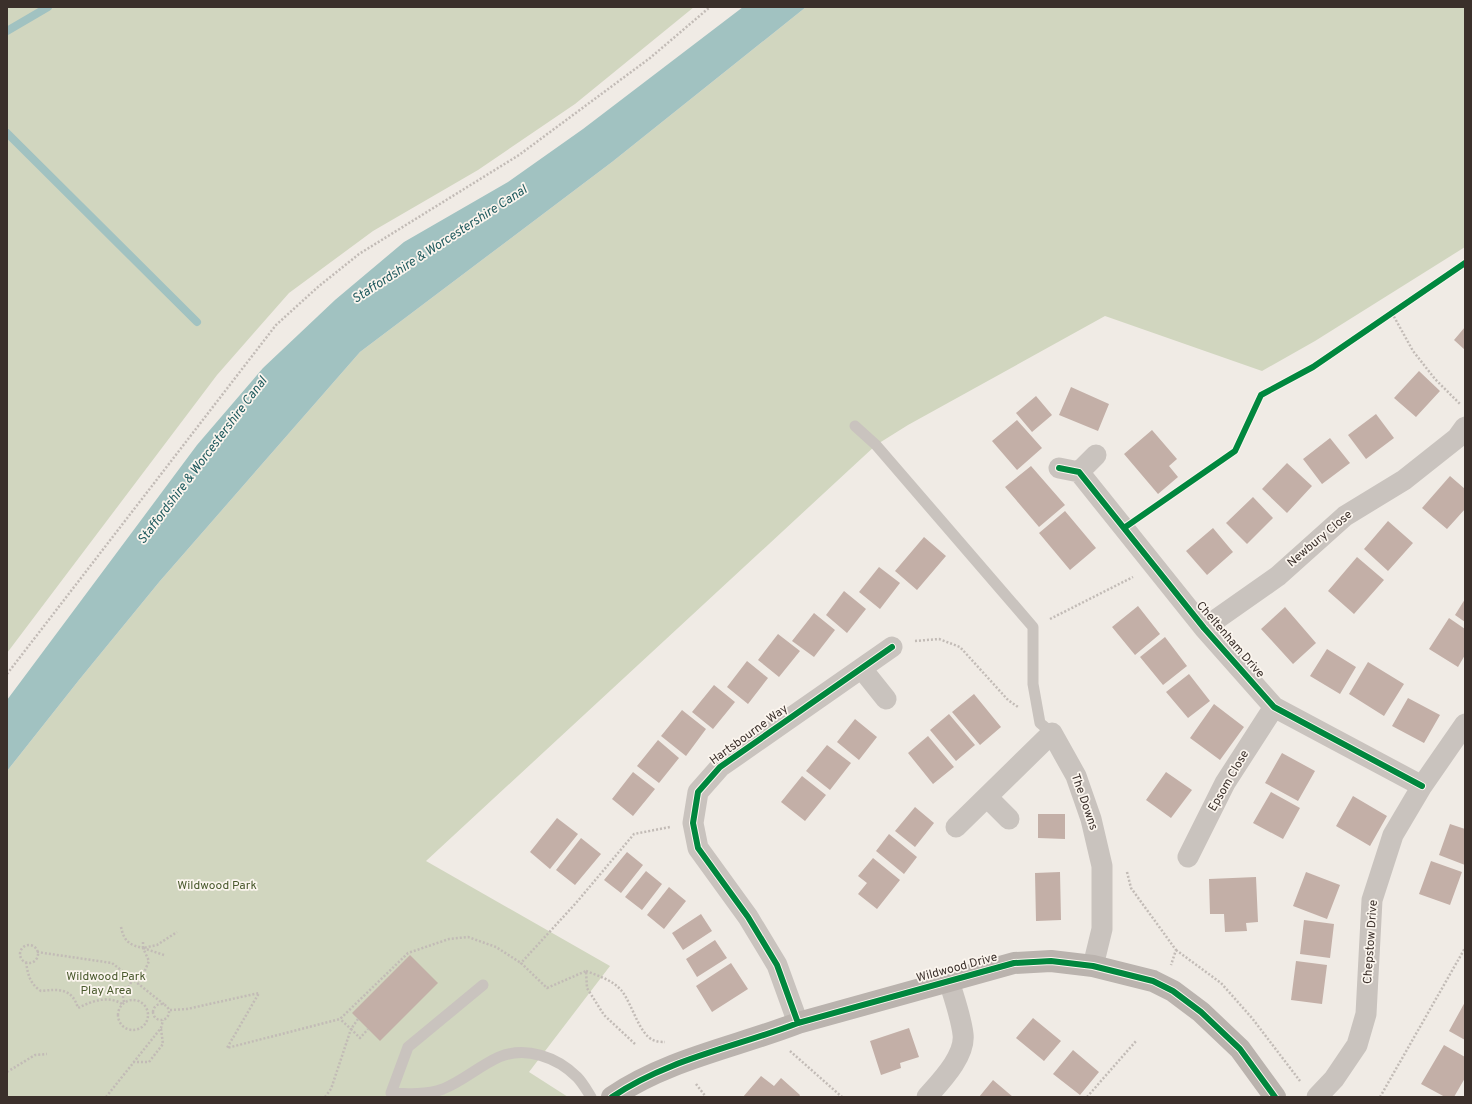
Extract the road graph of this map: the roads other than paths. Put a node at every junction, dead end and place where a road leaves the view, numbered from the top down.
1 (855, 426) dead end
2 (1462, 436) edge
3 (1096, 455) dead end
4 (1059, 468) dead end
5 (1079, 472) junction
6 (1204, 628) junction
7 (892, 647) road end
8 (862, 668) junction
9 (886, 699) dead end
10 (1274, 707) junction
11 (1465, 724) edge
12 (1046, 728) junction
13 (1422, 786) junction
14 (987, 797) junction
15 (1009, 819) dead end
16 (956, 827) dead end
17 (1188, 857) dead end
18 (1093, 966) junction
19 (949, 981) junction
20 (483, 985) dead end
21 (798, 1023) junction
22 (1310, 1091) edge
23 (389, 1095) edge
24 (591, 1097) edge
25 (612, 1097) edge
26 (927, 1097) edge
27 (1275, 1097) edge

1 - 12 lane
2 - 6 street, Newbury Close
3 - 5 street
4 - 5 street
5 - 6 street, Cheltenham Drive
6 - 10 street, Cheltenham Drive
7 - 8 street, Hartsbourne Way
8 - 9 street
8 - 21 street, Hartsbourne Way
10 - 13 street, Cheltenham Drive
10 - 17 street, Epsom Close
11 - 13 street, Chepstow Drive
12 - 14 street
12 - 18 street, The Downs
13 - 22 street, Chepstow Drive
14 - 15 street
14 - 16 street
18 - 19 street, Wildwood Drive
18 - 27 street, Wildwood Drive
19 - 21 street, Wildwood Drive
19 - 26 street
20 - 23 lane
21 - 25 street, Wildwood Drive
23 - 24 lane

